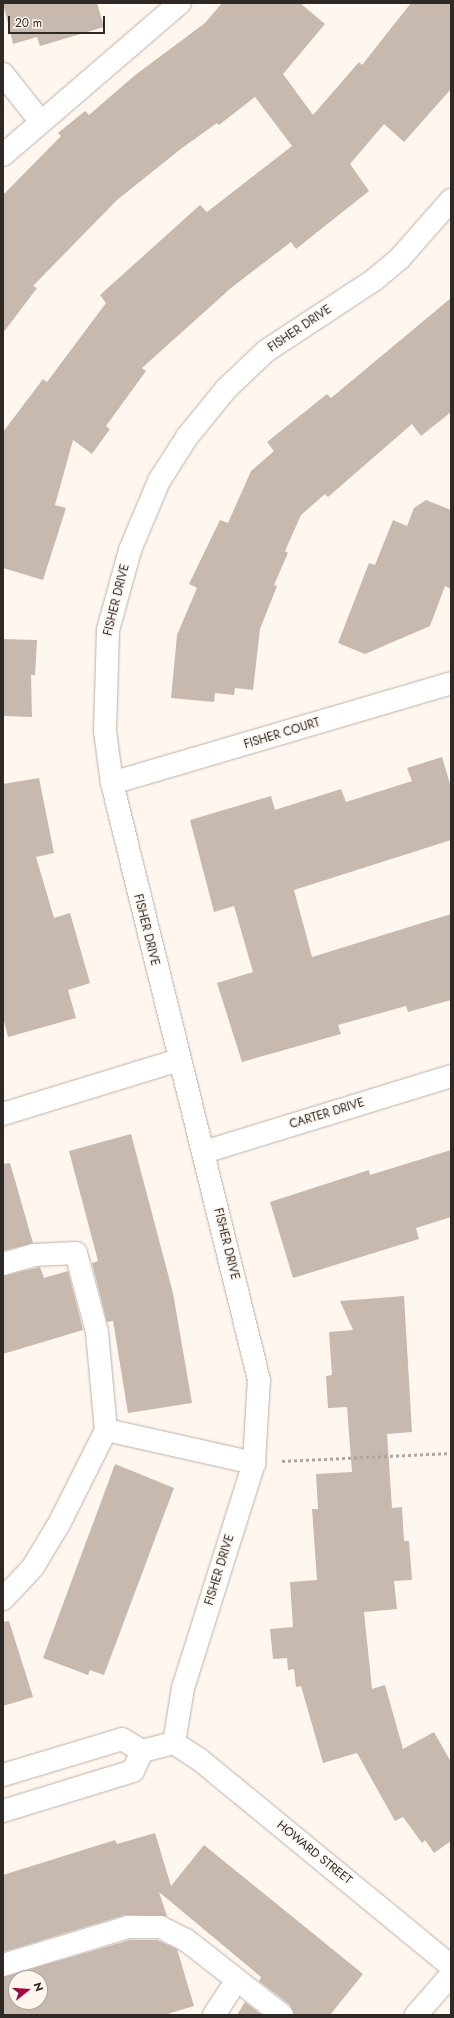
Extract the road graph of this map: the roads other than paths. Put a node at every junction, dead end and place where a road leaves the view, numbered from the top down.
1 (180, 3) edge
2 (3, 74) edge
3 (41, 122) junction
4 (3, 155) edge
5 (451, 200) edge
6 (451, 683) edge
7 (112, 783) junction
8 (178, 1060) junction
9 (451, 1076) edge
10 (3, 1114) edge
11 (204, 1152) junction
12 (3, 1264) edge
13 (106, 1430) junction
14 (254, 1463) junction
15 (3, 1599) edge
16 (174, 1743) junction
17 (142, 1751) junction
18 (3, 1775) edge
19 (3, 1811) edge
20 (3, 1965) edge
21 (451, 1966) edge
22 (451, 1975) edge
23 (236, 1981) junction
24 (214, 2015) edge
25 (282, 2015) edge
26 (416, 2015) edge

1 - 3 street
2 - 3 street
3 - 4 street
5 - 7 street, FISHER DRIVE
6 - 7 street, FISHER COURT
7 - 8 street, FISHER DRIVE
8 - 10 street
8 - 11 street, FISHER DRIVE
9 - 11 street, CARTER DRIVE
11 - 14 street, FISHER DRIVE
12 - 13 street
13 - 14 street
13 - 15 street
14 - 16 street, FISHER DRIVE
16 - 17 street
16 - 21 street, HOWARD STREET
17 - 18 street
17 - 19 street
20 - 23 street
22 - 26 street
23 - 24 street
23 - 25 street

